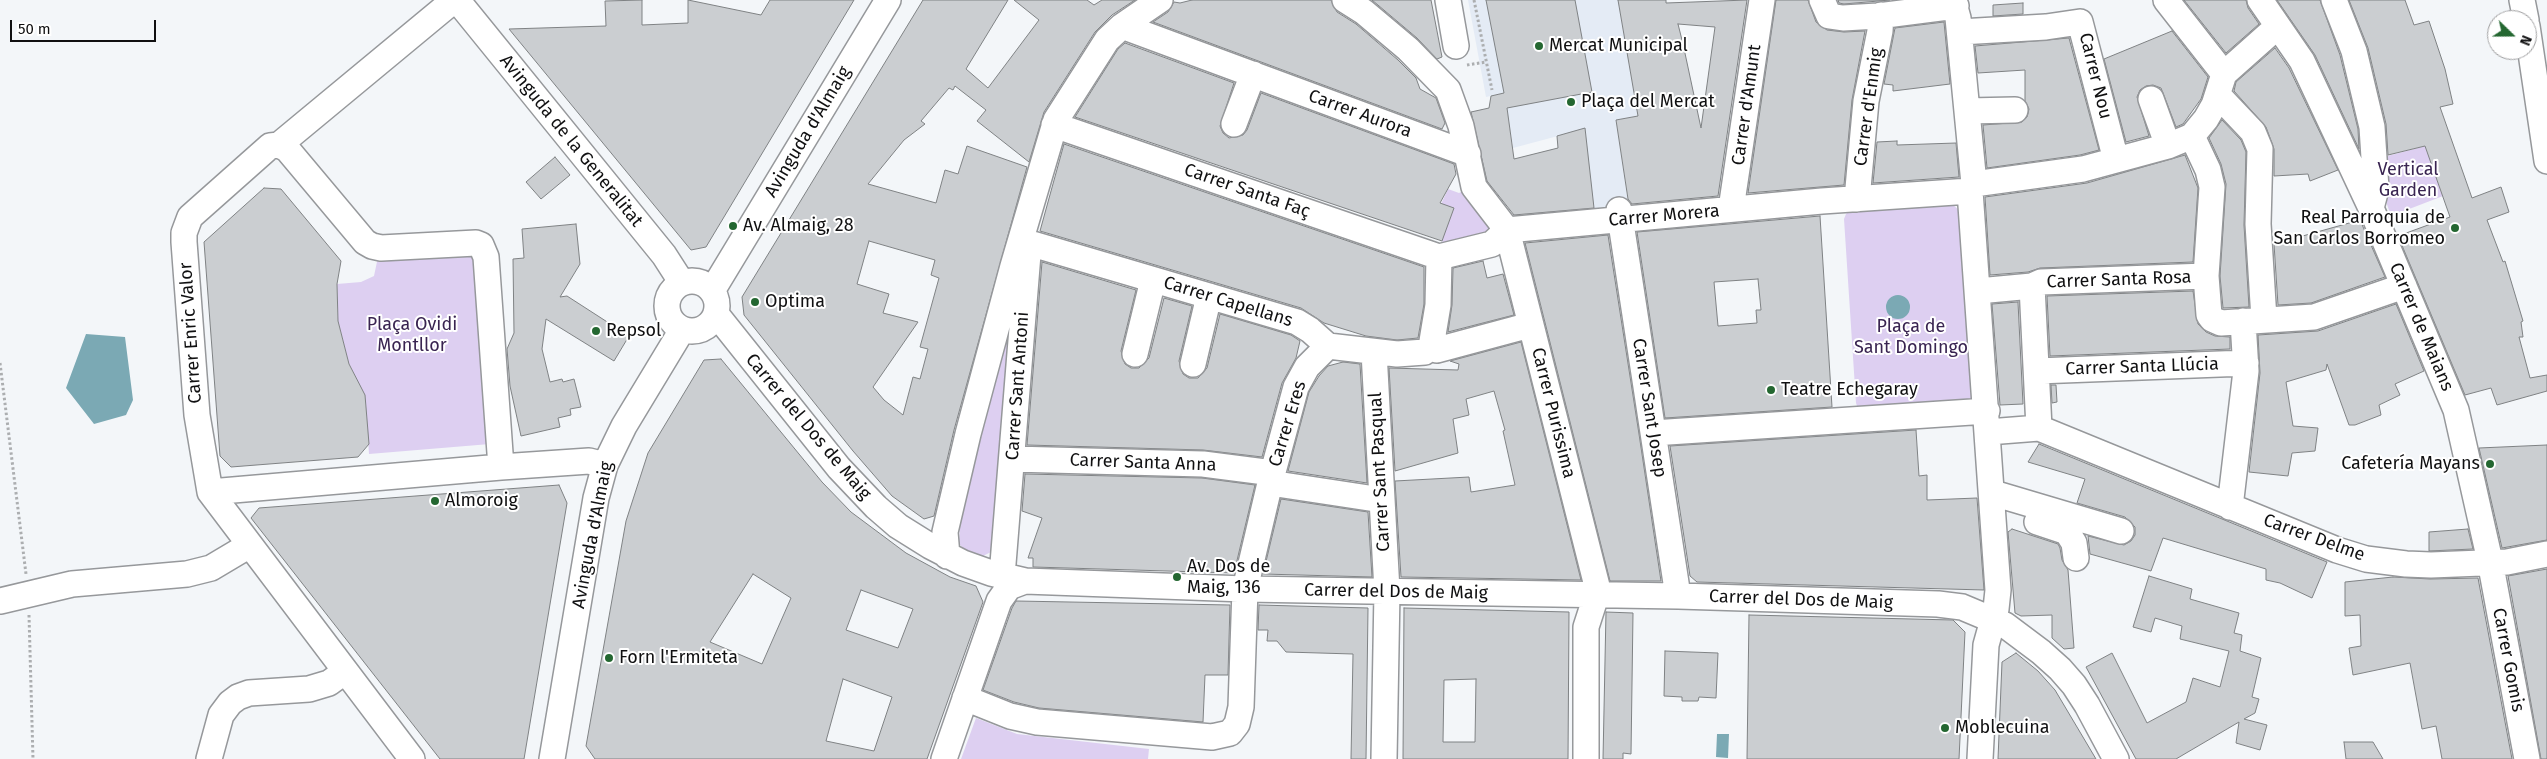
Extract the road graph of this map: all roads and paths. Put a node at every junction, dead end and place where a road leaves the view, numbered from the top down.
1 (455, 0) edge
2 (888, 0) edge
3 (1160, 0) edge
4 (1345, 0) edge
5 (1448, 0) edge
6 (1474, 0) edge
7 (1762, 0) edge
8 (1822, 0) edge
9 (2166, 0) edge
10 (2260, 0) edge
11 (2334, 0) edge
12 (1954, 3) edge
13 (1881, 16) junction
14 (1122, 26) junction
15 (2278, 26) junction
16 (1960, 32) junction
17 (1456, 46) dead end
18 (2532, 60) edge
19 (1252, 74) junction
20 (2221, 84) junction
21 (1492, 90) dead end
22 (2150, 99) dead end
23 (2015, 110) dead end
24 (1967, 112) junction
25 (1234, 124) dead end
26 (1054, 125) junction
27 (2192, 136) junction
28 (279, 145) junction
29 (2168, 146) junction
30 (1468, 154) junction
31 (2116, 160) junction
32 (2547, 160) edge
33 (1972, 187) junction
34 (1034, 195) junction
35 (1857, 199) junction
36 (2371, 208) junction
37 (1731, 209) junction
38 (1620, 215) junction
39 (1507, 230) junction
40 (1028, 243) junction
41 (1439, 257) junction
42 (2206, 276) junction
43 (1153, 280) junction
44 (682, 283) junction
45 (2032, 286) junction
46 (2404, 286) junction
47 (1978, 291) junction
48 (1209, 296) junction
49 (714, 303) junction
50 (2253, 320) junction
51 (1530, 325) junction
52 (682, 330) junction
53 (1328, 346) junction
54 (1428, 350) junction
55 (1374, 352) junction
56 (1135, 354) dead end
57 (0, 363) edge
58 (2246, 363) junction
59 (1193, 364) dead end
60 (2037, 371) junction
61 (1987, 422) junction
62 (2040, 428) junction
63 (1653, 433) junction
64 (1012, 460) junction
65 (605, 464) junction
66 (501, 467) junction
67 (1272, 478) junction
68 (210, 492) junction
69 (1382, 500) junction
70 (1993, 502) junction
71 (2230, 507) junction
72 (2121, 531) dead end
73 (248, 546) junction
74 (2547, 554) edge
75 (947, 556) junction
76 (2076, 558) dead end
77 (2490, 561) junction
78 (1006, 577) junction
79 (1245, 590) junction
80 (1387, 592) junction
81 (28, 595) junction
82 (1597, 595) junction
83 (1678, 596) junction
84 (0, 601) edge
85 (1994, 619) junction
86 (344, 672) junction
87 (965, 698) junction
88 (33, 759) edge
89 (209, 759) edge
90 (412, 759) edge
91 (552, 759) edge
92 (944, 759) edge
93 (1384, 759) edge
94 (1586, 759) edge
95 (1980, 759) edge
96 (2116, 759) edge
97 (2527, 759) edge

1 - 28 street, Carrer Enric Valor
1 - 44 street, Avinguda de la Generalitat
2 - 49 street, Avinguda d'Almaig
3 - 14 street, Carrer Sant Antoni
4 - 30 street
5 - 17 street
6 - 21 path
7 - 37 street, Carrer d'Amunt
8 - 13 street
9 - 20 street
10 - 15 street, Carrer de Maians
11 - 36 street
12 - 13 street
12 - 16 street
13 - 35 street, Carrer d'Enmig
14 - 19 street, Carrer Aurora
14 - 26 street, Carrer Sant Antoni
15 - 20 street
15 - 36 street, Carrer de Maians
16 - 24 street
16 - 31 street, Carrer Nou
18 - 32 street
19 - 25 street
19 - 30 street, Carrer Aurora
20 - 27 street
20 - 50 street
22 - 29 street
23 - 24 street
24 - 33 street
26 - 34 street, Carrer Sant Antoni
26 - 41 street, Carrer Santa Faç
27 - 29 street
27 - 42 street, Carrer Santa Rosa
28 - 66 street
28 - 68 street, Carrer Enric Valor
29 - 31 street
30 - 39 street
31 - 33 street
33 - 35 street
33 - 47 street
34 - 40 street, Carrer Sant Antoni
34 - 75 street, Carrer Sant Antoni
35 - 37 street, Carrer Morera
36 - 46 street, Carrer de Maians
37 - 38 street, Carrer Morera
38 - 39 street, Carrer Morera
38 - 63 street, Carrer Sant Josep
39 - 41 street
39 - 51 street, Carrer Purissima
40 - 43 street, Carrer Capellans
40 - 64 street, Carrer Sant Antoni
41 - 54 street
42 - 45 street, Carrer Santa Rosa
42 - 50 street, Carrer Santa Rosa
43 - 48 street, Carrer Capellans
43 - 56 street
44 - 49 street
44 - 52 street
45 - 47 street, Carrer Santa Rosa
45 - 60 street, Carrer Santa Rosa
46 - 50 street
46 - 77 street, Carrer de Maians
47 - 61 street
48 - 53 street, Carrer Capellans
48 - 59 street
49 - 52 street
49 - 75 street, Carrer del Dos de Maig
50 - 58 street
51 - 54 street
51 - 82 street, Carrer Purissima
52 - 65 street, Avinguda d'Almaig
53 - 55 street
53 - 67 street, Carrer Eres
54 - 55 street
55 - 69 street, Carrer Sant Pasqual
57 - 81 path
58 - 60 street, Carrer Santa Llúcia
58 - 71 street
60 - 62 street, Carrer Santa Rosa
61 - 62 street, Carrer Delme
61 - 63 street
61 - 70 street
62 - 71 street, Carrer Delme
63 - 83 street, Carrer Sant Josep
64 - 67 street, Carrer Santa Anna
64 - 78 street, Carrer Sant Antoni
65 - 66 street
65 - 91 street, Avinguda d'Almaig
66 - 68 street
67 - 69 street, Carrer Eres
67 - 79 street, Carrer Eres
68 - 73 street, Carrer Enric Valor
69 - 80 street, Carrer Sant Pasqual
70 - 72 street
70 - 76 street
70 - 85 street
71 - 77 street, Carrer Delme
73 - 81 street
73 - 86 street, Carrer Enric Valor
74 - 77 street, Carrer Delme
75 - 78 street, Carrer del Dos de Maig
77 - 97 street, Carrer Gomis
78 - 79 street, Carrer del Dos de Maig
78 - 87 street
79 - 80 street, Carrer del Dos de Maig
79 - 87 street, Carrer Eres
80 - 82 street, Carrer del Dos de Maig
80 - 93 street, Carrer Sant Pasqual
81 - 84 street
81 - 88 path
82 - 83 street, Carrer del Dos de Maig
82 - 94 street
83 - 85 street, Carrer del Dos de Maig
85 - 95 street
85 - 96 street, Carrer del Dos de Maig
86 - 89 street
86 - 90 street, Carrer Enric Valor
87 - 92 street

